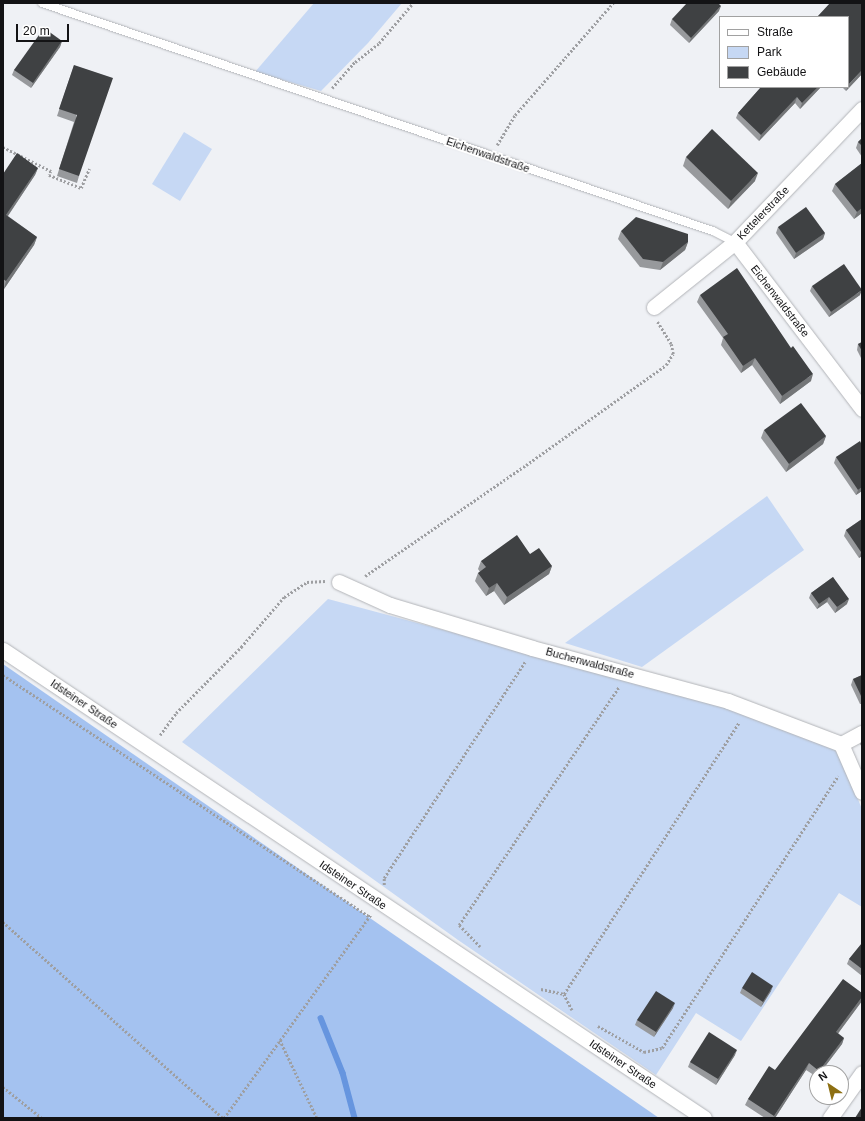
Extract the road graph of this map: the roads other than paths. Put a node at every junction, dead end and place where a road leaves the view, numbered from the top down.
1 (42, 3) edge
2 (862, 109) edge
3 (735, 242) junction
4 (654, 307) road end
5 (862, 409) edge
6 (339, 582) road end
7 (3, 650) edge
8 (862, 733) edge
9 (841, 744) junction
10 (862, 792) edge
11 (862, 1073) edge
12 (704, 1118) edge
13 (830, 1118) edge

1 - 3 lane, Eichenwaldstraße
2 - 3 street, Kettelerstraße
3 - 4 street, Kettelerstraße
3 - 5 street, Eichenwaldstraße
6 - 9 street, Buchenwaldstraße
7 - 12 street, Idsteiner Straße
8 - 9 street
9 - 10 street
11 - 13 street

